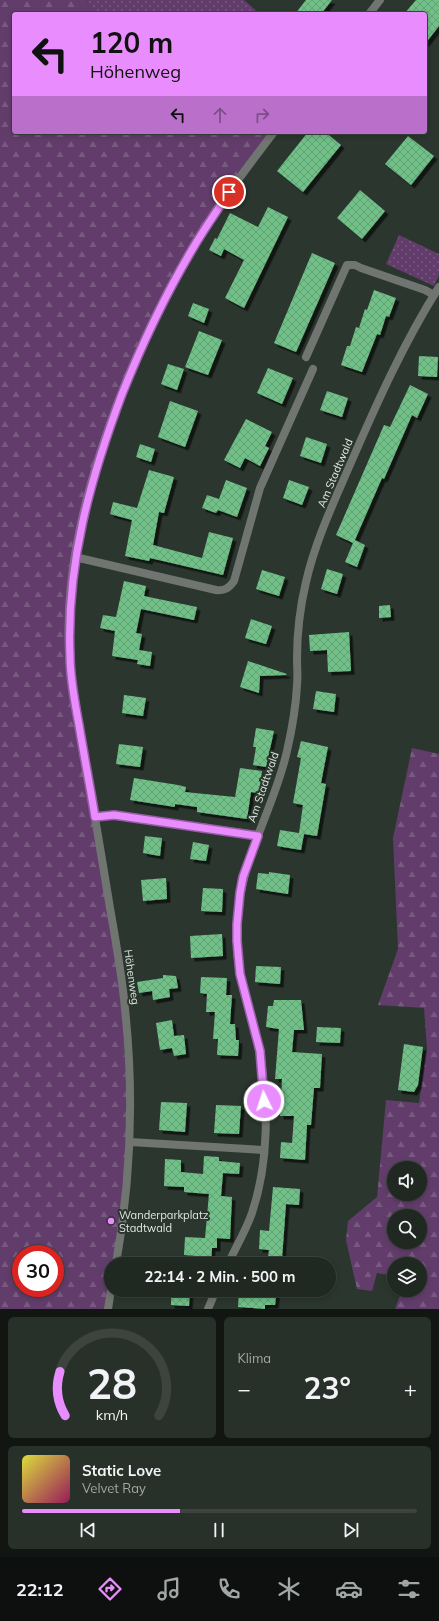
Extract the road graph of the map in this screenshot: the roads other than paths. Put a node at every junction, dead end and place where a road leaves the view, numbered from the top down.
1 (380, 0) edge
2 (371, 12) edge
3 (272, 134) edge
4 (439, 287) edge
5 (434, 295) junction
6 (306, 357) dead end
7 (313, 368) dead end
8 (75, 557) junction
9 (95, 817) junction
10 (258, 836) junction
11 (130, 1142) junction
12 (264, 1150) junction
13 (117, 1257) edge
14 (231, 1257) edge
15 (110, 1297) edge
16 (213, 1297) edge
17 (108, 1309) edge
18 (208, 1309) edge

1 - 2 street
3 - 8 street, Höhenweg
4 - 5 street, Am Stadtwald
5 - 6 street
5 - 10 street, Am Stadtwald
7 - 8 street
8 - 9 street, Höhenweg
9 - 10 street
9 - 11 street, Höhenweg
10 - 12 street, Am Stadtwald
11 - 12 street
11 - 13 street, Höhenweg
12 - 14 street, Am Stadtwald
15 - 17 street
16 - 18 street

